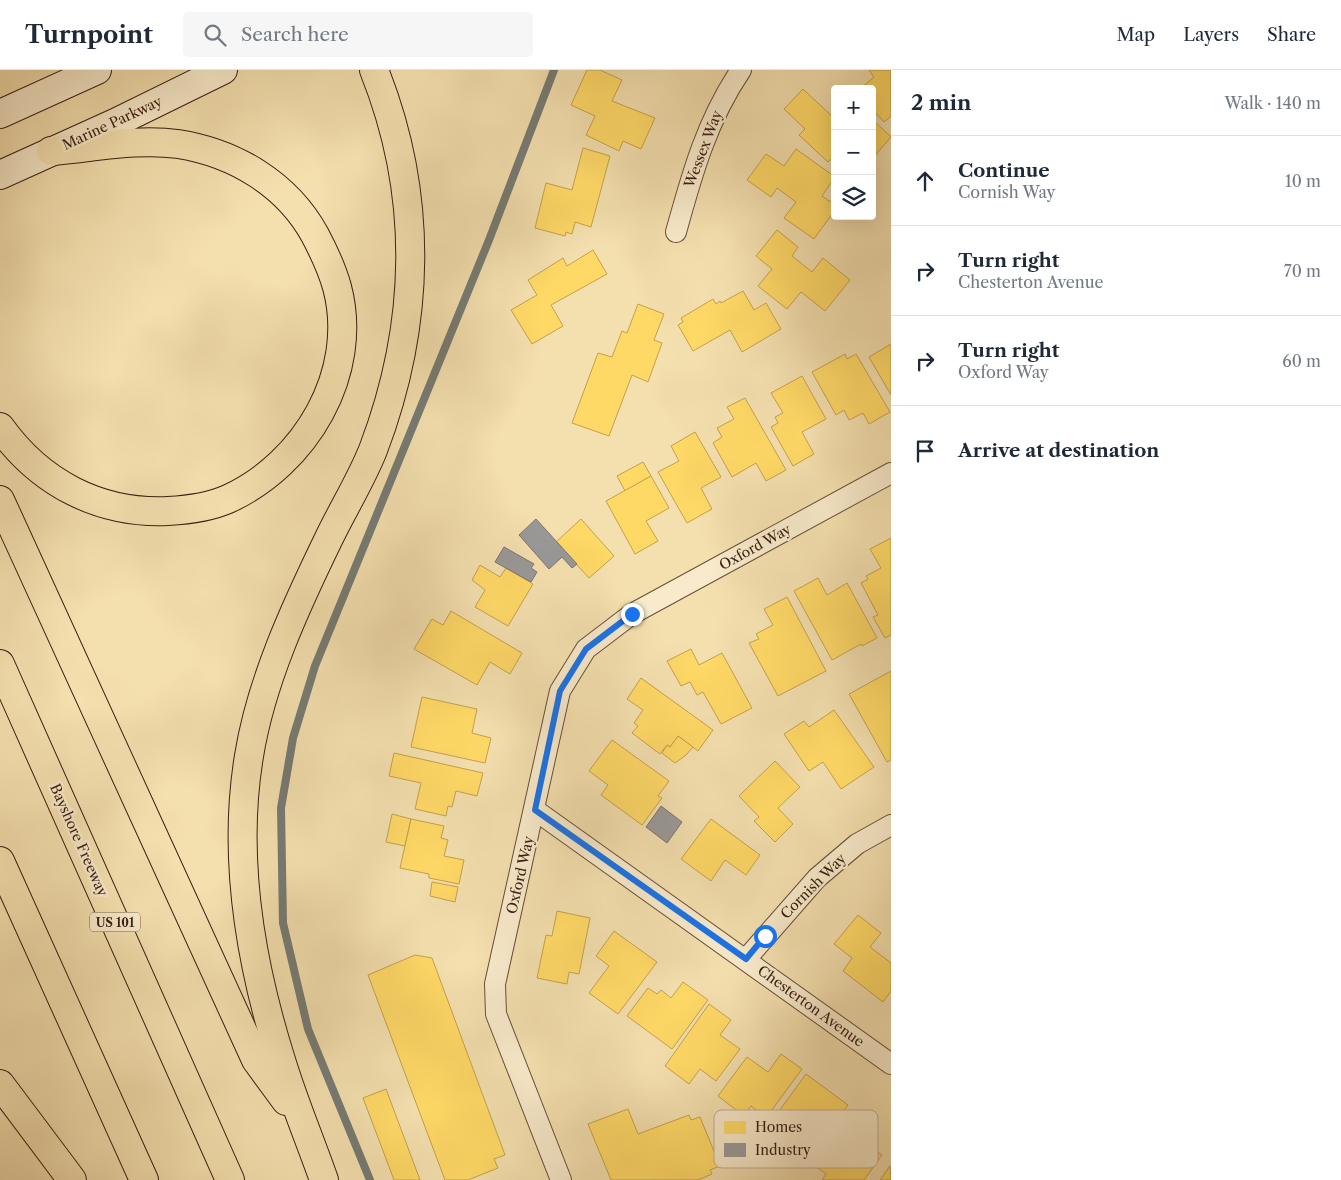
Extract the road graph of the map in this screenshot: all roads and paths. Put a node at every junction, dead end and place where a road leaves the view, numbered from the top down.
1 (97, 70) edge
2 (223, 70) edge
3 (374, 70) edge
4 (741, 70) edge
5 (0, 114) edge
6 (51, 151) junction
7 (0, 175) edge
8 (676, 232) dead end
9 (0, 427) edge
10 (891, 473) edge
11 (0, 500) edge
12 (0, 664) edge
13 (535, 810) junction
14 (891, 825) edge
15 (0, 861) edge
16 (746, 959) junction
17 (891, 1064) edge
18 (0, 1084) edge
19 (306, 1128) junction
20 (72, 1180) edge
21 (144, 1180) edge
22 (230, 1180) edge
23 (324, 1180) edge
24 (561, 1180) edge

1 - 5 main road
2 - 6 main road, Marine Parkway
3 - 19 highway
4 - 8 street, Wessex Way
6 - 7 main road, Marine Parkway
6 - 9 highway
10 - 13 street, Oxford Way
11 - 19 highway
12 - 22 highway, Bayshore Freeway / US 101
13 - 16 street, Chesterton Avenue
13 - 24 street, Oxford Way
14 - 16 street, Cornish Way
15 - 21 highway
16 - 17 street, Chesterton Avenue
18 - 20 highway
19 - 23 highway

